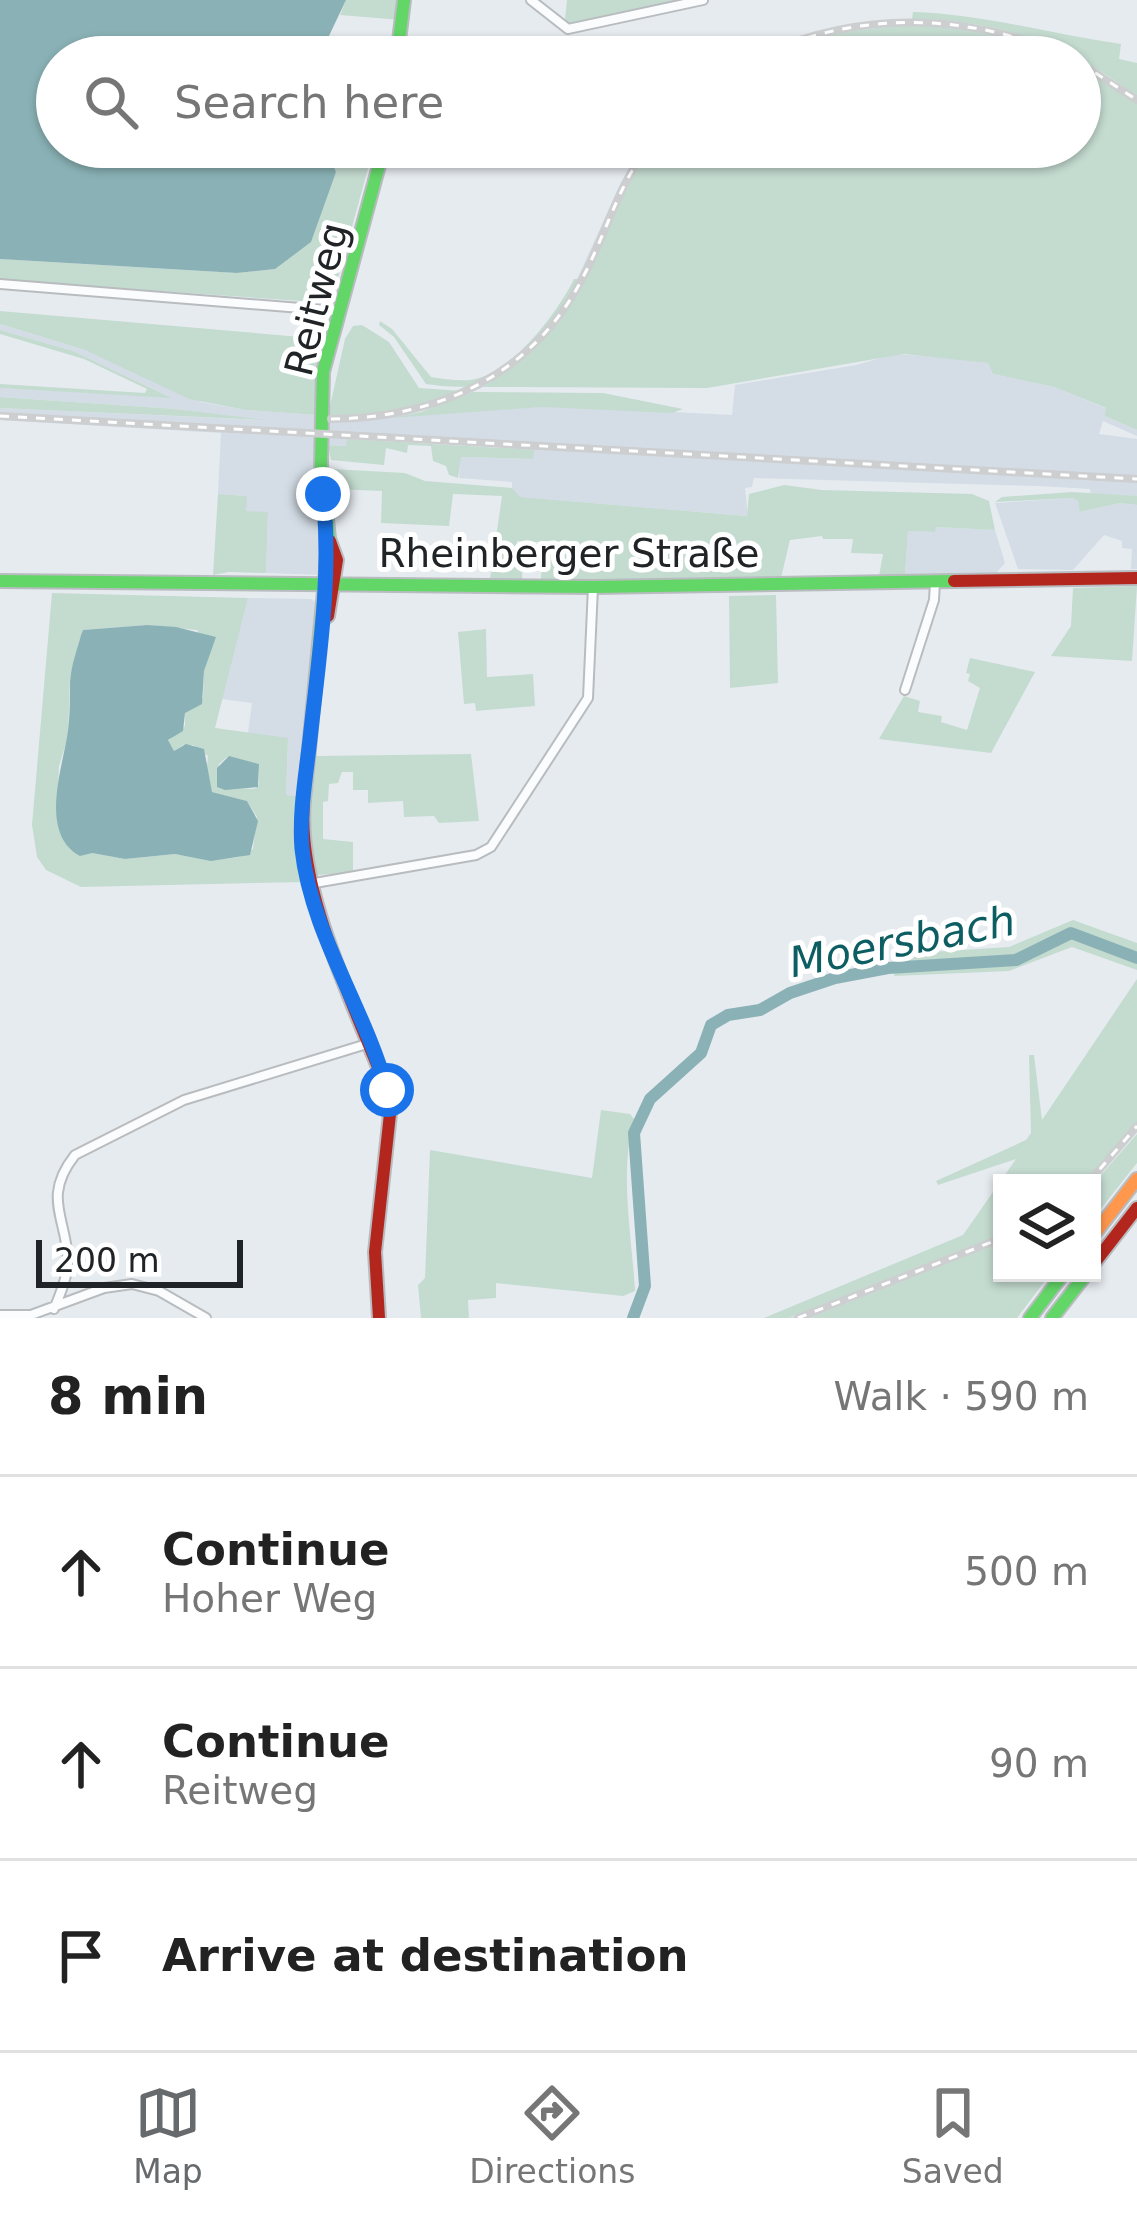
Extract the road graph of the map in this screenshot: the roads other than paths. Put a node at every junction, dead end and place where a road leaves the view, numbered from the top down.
1 (404, 0) edge
2 (531, 0) edge
3 (703, 0) edge
4 (400, 36) edge
5 (378, 168) edge
6 (0, 284) edge
7 (338, 311) junction
8 (328, 538) junction
9 (338, 560) junction
10 (1137, 578) edge
11 (0, 581) edge
12 (935, 582) junction
13 (369, 583) junction
14 (331, 584) junction
15 (593, 587) junction
16 (905, 690) dead end
17 (309, 884) junction
18 (371, 1042) junction
19 (1137, 1179) edge
20 (1137, 1208) edge
21 (1101, 1225) edge
22 (1101, 1254) edge
23 (1057, 1282) edge
24 (1079, 1282) edge
25 (53, 1309) junction
26 (0, 1315) edge
27 (206, 1318) edge
28 (380, 1318) edge
29 (1030, 1318) edge
30 (1052, 1318) edge

1 - 4 main road
2 - 3 street
5 - 7 main road, Reitweg
6 - 7 street
7 - 8 main road, Reitweg
8 - 9 main road, Reitweg
8 - 14 main road, Reitweg
9 - 13 main road
9 - 14 main road, Reitweg
10 - 12 main road, Rheinberger Straße
11 - 14 main road, Rheinberger Straße
12 - 15 main road, Rheinberger Straße
12 - 16 street
13 - 14 main road, Rheinberger Straße
13 - 15 main road, Rheinberger Straße
14 - 17 main road
15 - 17 street
17 - 18 main road
18 - 25 street
18 - 28 main road
19 - 21 main road
20 - 22 main road
23 - 29 main road
24 - 30 main road
25 - 26 street
25 - 27 street

